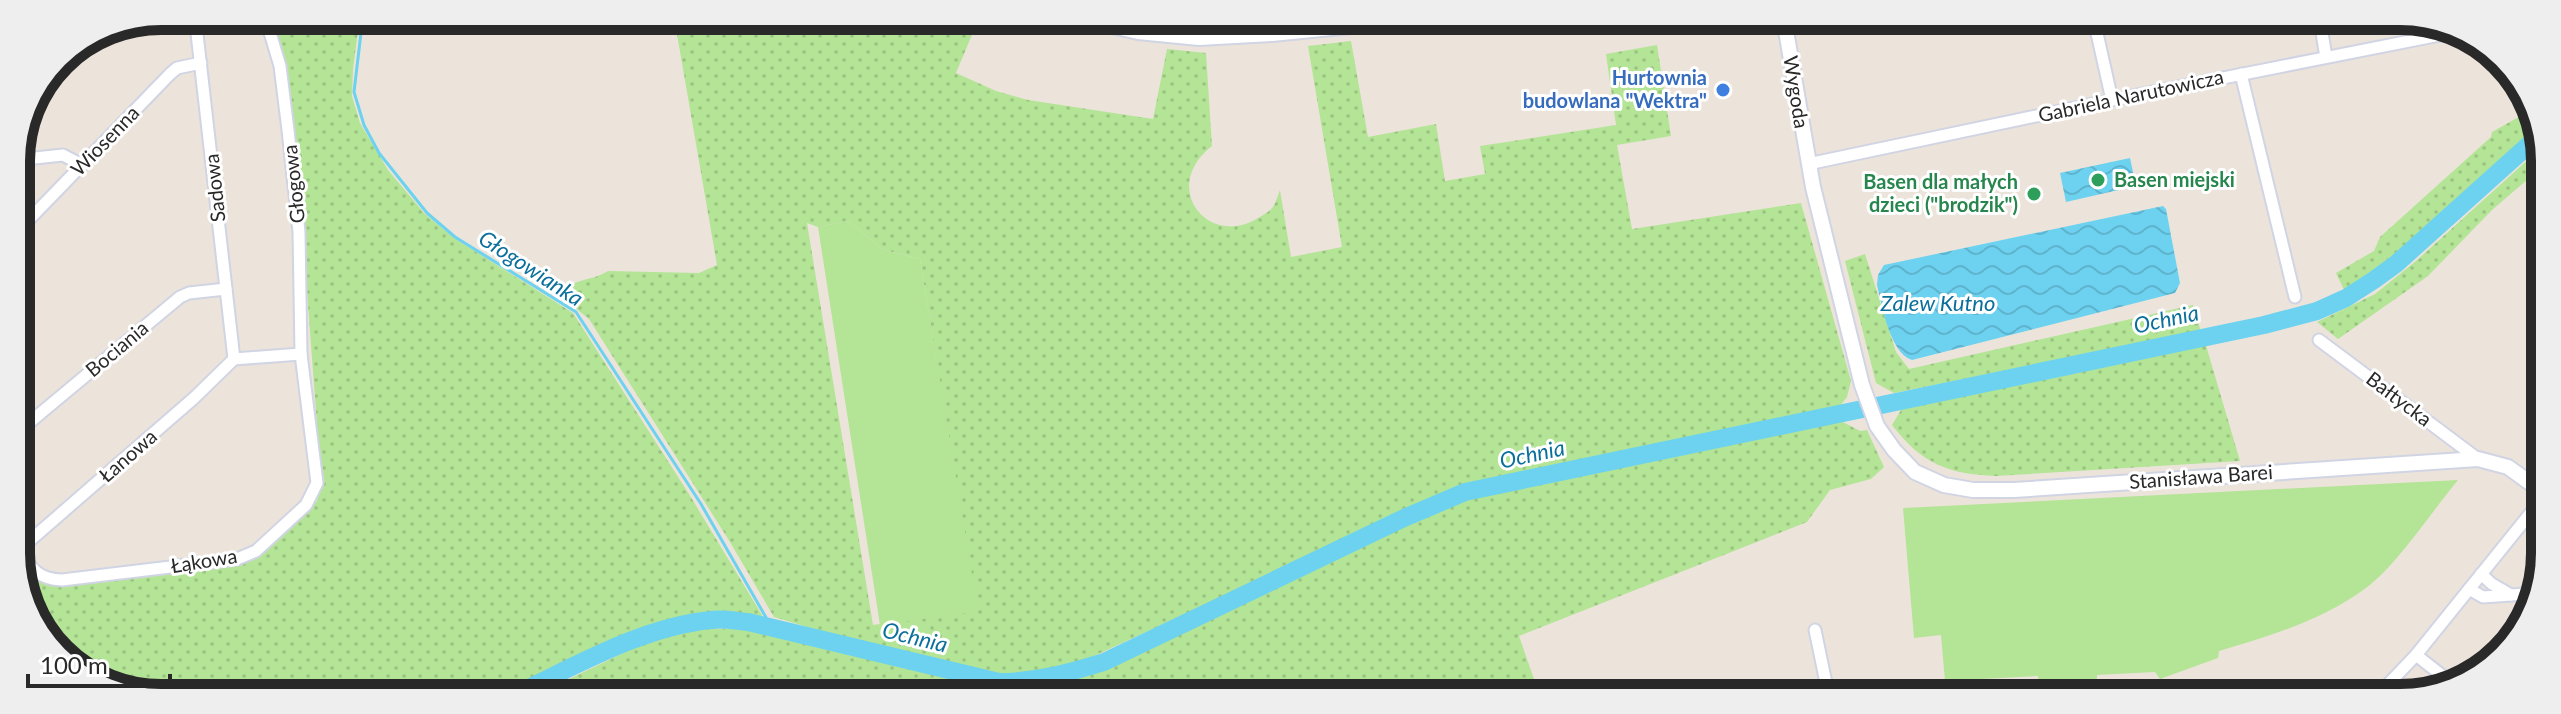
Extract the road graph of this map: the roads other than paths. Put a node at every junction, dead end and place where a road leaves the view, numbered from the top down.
1 (197, 30) edge
2 (269, 30) edge
3 (1129, 30) edge
4 (1312, 30) edge
5 (1786, 30) edge
6 (2096, 30) edge
7 (2322, 30) edge
8 (2438, 35) edge
9 (2326, 57) junction
10 (201, 63) junction
11 (2241, 74) junction
12 (2112, 100) junction
13 (30, 159) edge
14 (1808, 164) junction
15 (82, 165) junction
16 (30, 219) edge
17 (226, 289) junction
18 (2295, 297) dead end
19 (2319, 340) dead end
20 (301, 354) junction
21 (234, 359) junction
22 (30, 422) edge
23 (2478, 459) junction
24 (2531, 484) edge
25 (2531, 512) edge
26 (30, 540) edge
27 (32, 566) edge
28 (2481, 574) junction
29 (2469, 589) junction
30 (2524, 594) edge
31 (2511, 595) junction
32 (1815, 630) dead end
33 (2416, 655) junction
34 (2443, 677) edge
35 (1826, 684) edge
36 (2388, 684) edge

1 - 10 street, Sadowa
2 - 20 street, Głogowa
3 - 4 street
5 - 14 street, Wygoda
6 - 12 street
7 - 9 street
8 - 9 street, Gabriela Narutowicza
9 - 11 street, Gabriela Narutowicza
10 - 15 street, Wiosenna
10 - 17 street, Sadowa
11 - 12 street, Gabriela Narutowicza
11 - 18 street
12 - 14 street, Gabriela Narutowicza
13 - 15 street
14 - 23 street, Stanisława Barei
15 - 16 street, Wiosenna
17 - 21 street, Sadowa
17 - 22 street, Bociania
19 - 23 street, Bałtycka
20 - 21 street
20 - 27 street, Łąkowa
21 - 26 street, Łanowa
23 - 24 street, Stanisława Barei
25 - 28 street
28 - 29 street
28 - 31 street
29 - 31 street
29 - 33 street
30 - 31 street
32 - 35 street
33 - 34 street
33 - 36 street

